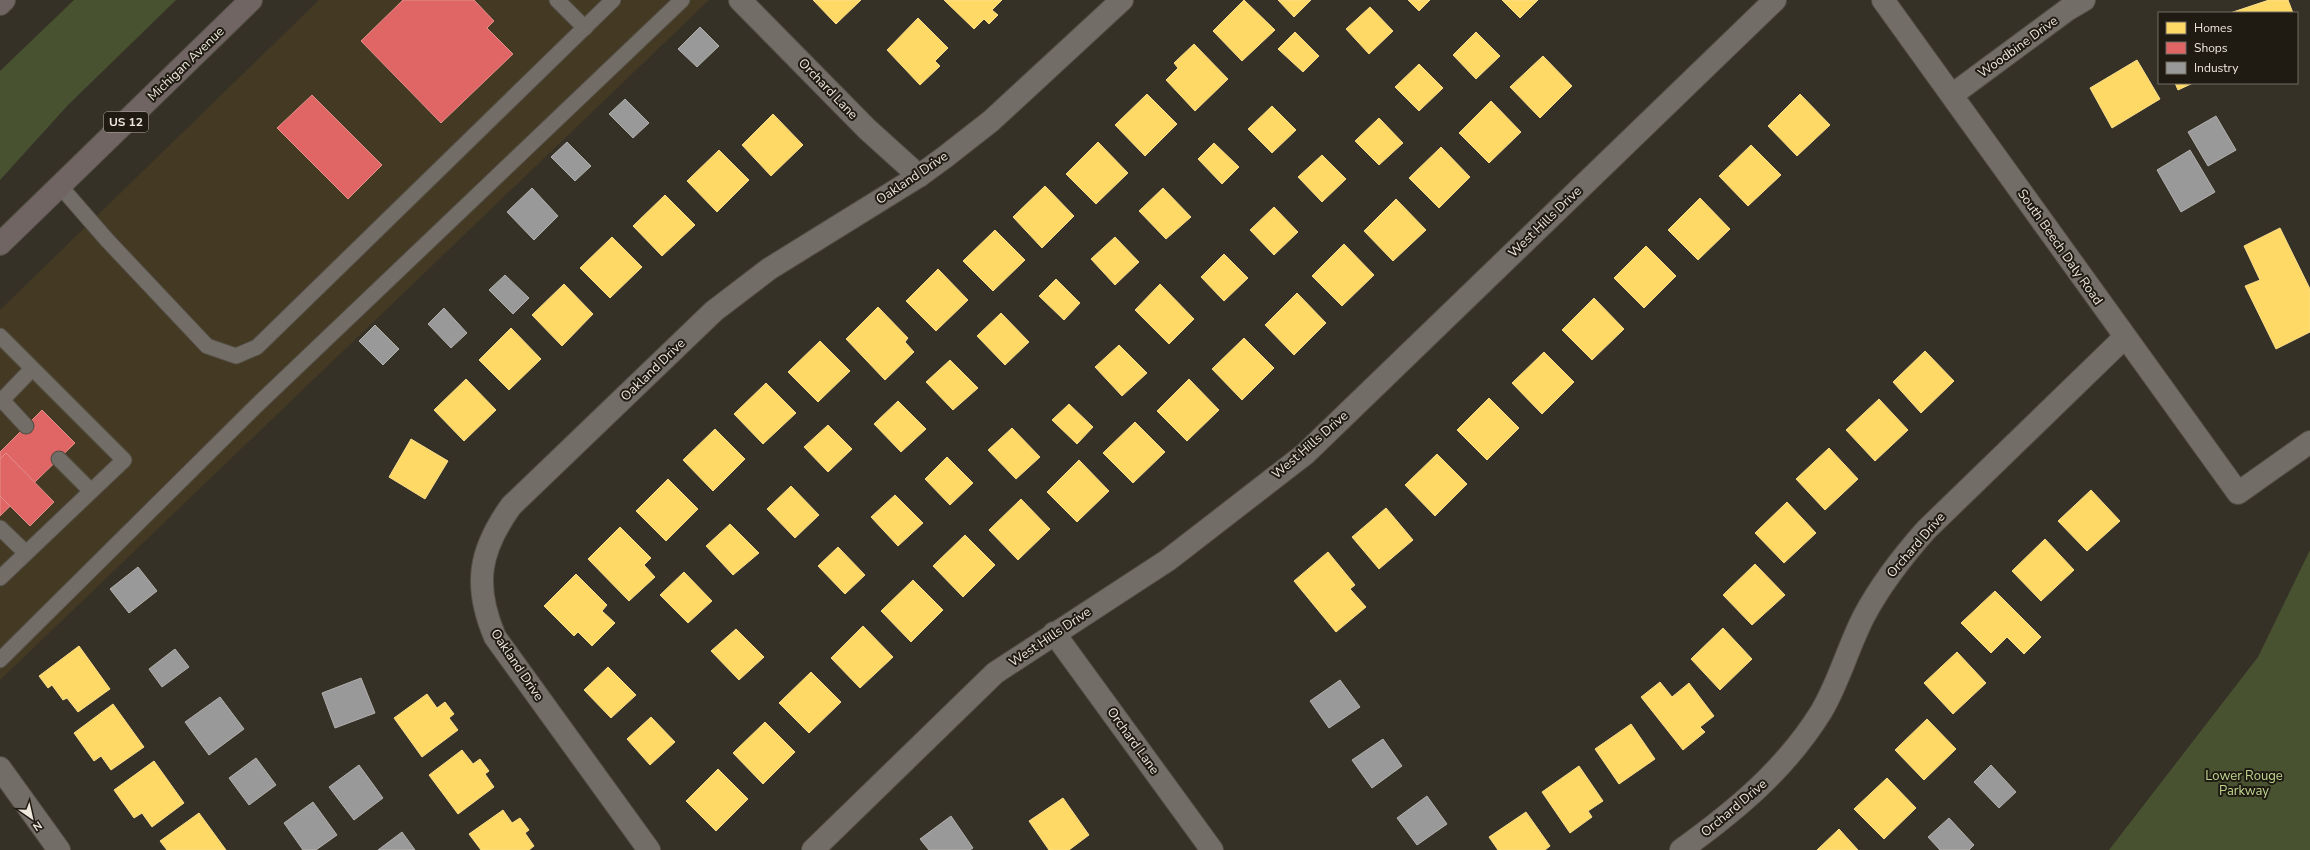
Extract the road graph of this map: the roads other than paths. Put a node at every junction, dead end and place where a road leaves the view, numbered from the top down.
1 (4, 0) edge
2 (251, 0) edge
3 (557, 0) edge
4 (613, 0) edge
5 (682, 0) edge
6 (740, 0) edge
7 (1122, 0) edge
8 (1775, 0) edge
9 (1883, 0) edge
10 (2084, 0) edge
11 (0, 4) edge
12 (585, 28) junction
13 (1952, 95) junction
14 (919, 176) junction
15 (60, 186) junction
16 (0, 244) edge
17 (0, 336) edge
18 (2125, 337) junction
19 (32, 369) junction
20 (1, 401) edge
21 (26, 426) dead end
22 (2310, 442) edge
23 (59, 458) dead end
24 (91, 491) junction
25 (0, 528) edge
26 (26, 553) junction
27 (0, 578) edge
28 (1054, 632) junction
29 (0, 660) edge
30 (0, 768) edge
31 (59, 850) edge
32 (649, 850) edge
33 (813, 850) edge
34 (1212, 850) edge
35 (1681, 850) edge

1 - 11 main road
2 - 15 main road, Michigan Avenue / US 12
3 - 12 lane
4 - 12 lane
5 - 29 lane
6 - 14 street, Orchard Lane
7 - 14 street, Oakland Drive
8 - 28 street, West Hills Drive
9 - 13 street, South Beech Daly Road
10 - 13 street, Woodbine Drive
12 - 15 lane
13 - 18 street, South Beech Daly Road
14 - 32 street, Oakland Drive
15 - 16 main road, Michigan Avenue / US 12
17 - 19 lane
18 - 22 street, South Beech Daly Road
18 - 35 street, Orchard Drive
19 - 20 lane
19 - 24 lane
20 - 21 lane
23 - 24 lane
24 - 26 lane
25 - 26 lane
26 - 27 lane
28 - 33 street, West Hills Drive
28 - 34 street, Orchard Lane
30 - 31 street

